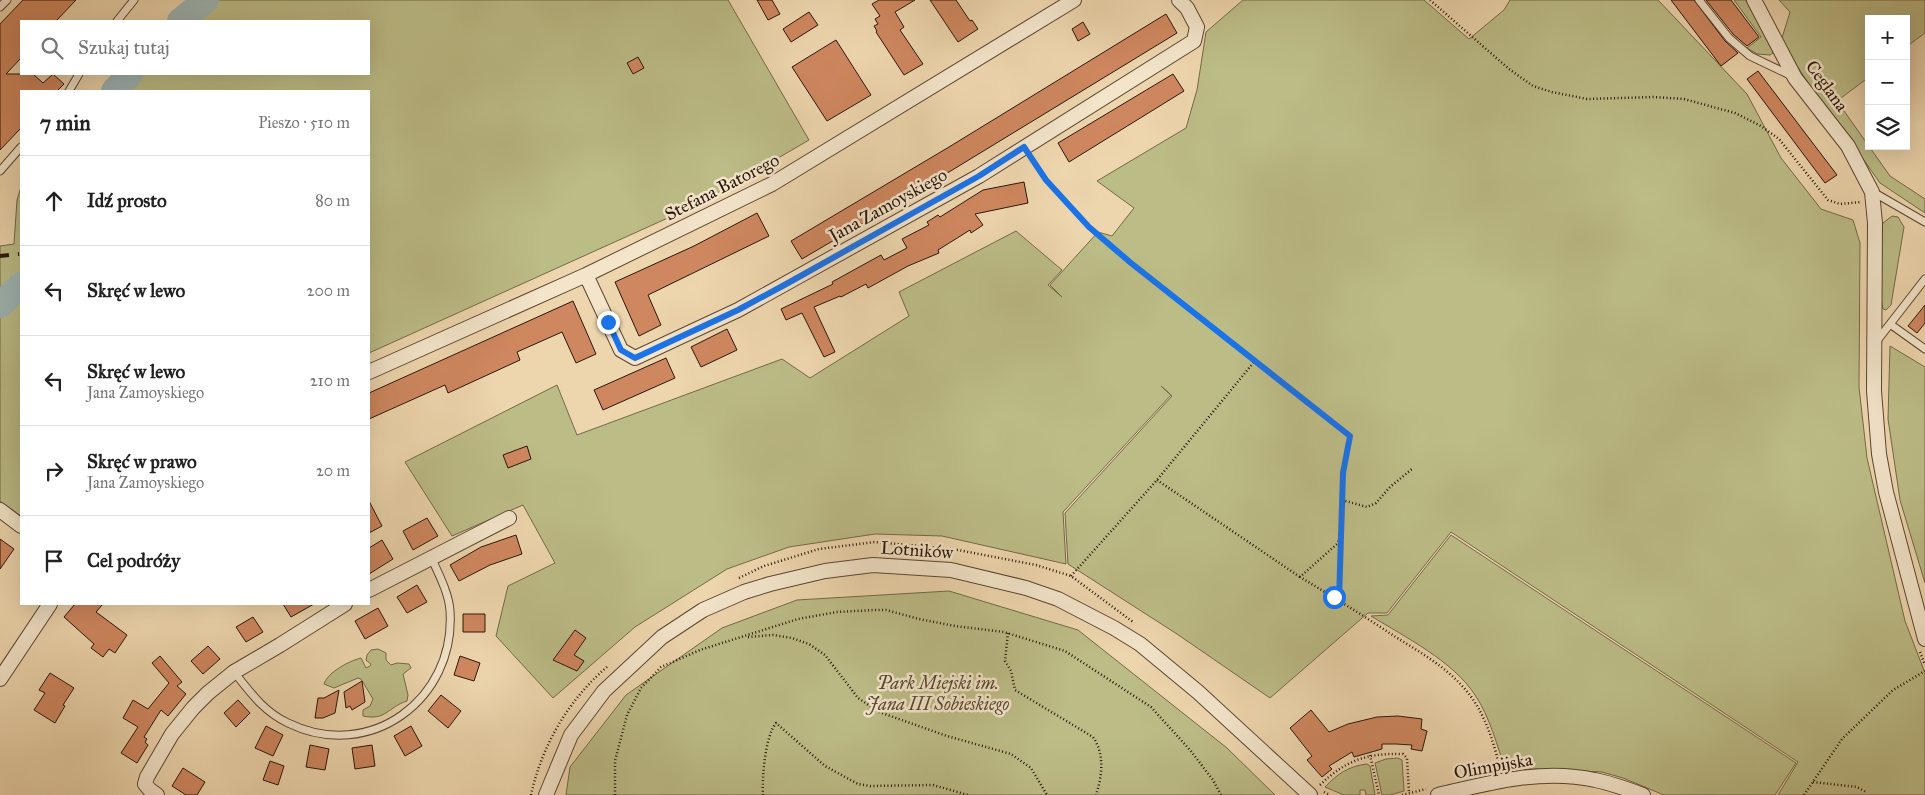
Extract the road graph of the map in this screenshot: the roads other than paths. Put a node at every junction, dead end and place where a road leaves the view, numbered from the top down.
1 (7, 0) edge
2 (134, 0) edge
3 (1074, 0) edge
4 (1180, 0) edge
5 (1699, 0) edge
6 (1754, 0) edge
7 (0, 7) edge
8 (118, 20) edge
9 (78, 75) edge
10 (1795, 78) junction
11 (70, 90) edge
12 (20, 148) edge
13 (0, 171) edge
14 (1868, 197) junction
15 (1925, 222) edge
16 (586, 275) junction
17 (1925, 279) edge
18 (1890, 324) junction
19 (1873, 346) junction
20 (1925, 350) edge
21 (370, 372) edge
22 (0, 510) edge
23 (509, 518) dead end
24 (20, 525) edge
25 (431, 557) junction
26 (370, 589) edge
27 (49, 605) edge
28 (330, 608) edge
29 (1925, 639) edge
30 (234, 672) junction
31 (0, 679) edge
32 (157, 795) edge
33 (546, 795) edge
34 (1310, 795) edge
35 (1438, 795) edge
36 (1643, 795) edge

1 - 7 lane
2 - 8 lane
3 - 16 street, Stefana Batorego
4 - 16 street, Jana Zamoyskiego
5 - 10 lane
6 - 10 street, Ceglana
9 - 11 lane
10 - 14 street, Ceglana
12 - 13 lane
14 - 15 lane
14 - 19 street, Ceglana
16 - 21 street, Stefana Batorego
17 - 18 lane
18 - 19 lane
18 - 20 lane
19 - 29 street, Ceglana
22 - 24 street
23 - 25 street
25 - 26 street
25 - 30 lane
27 - 31 street
28 - 30 street
30 - 32 street
33 - 34 street, Lotników
35 - 36 street, Olimpijska

